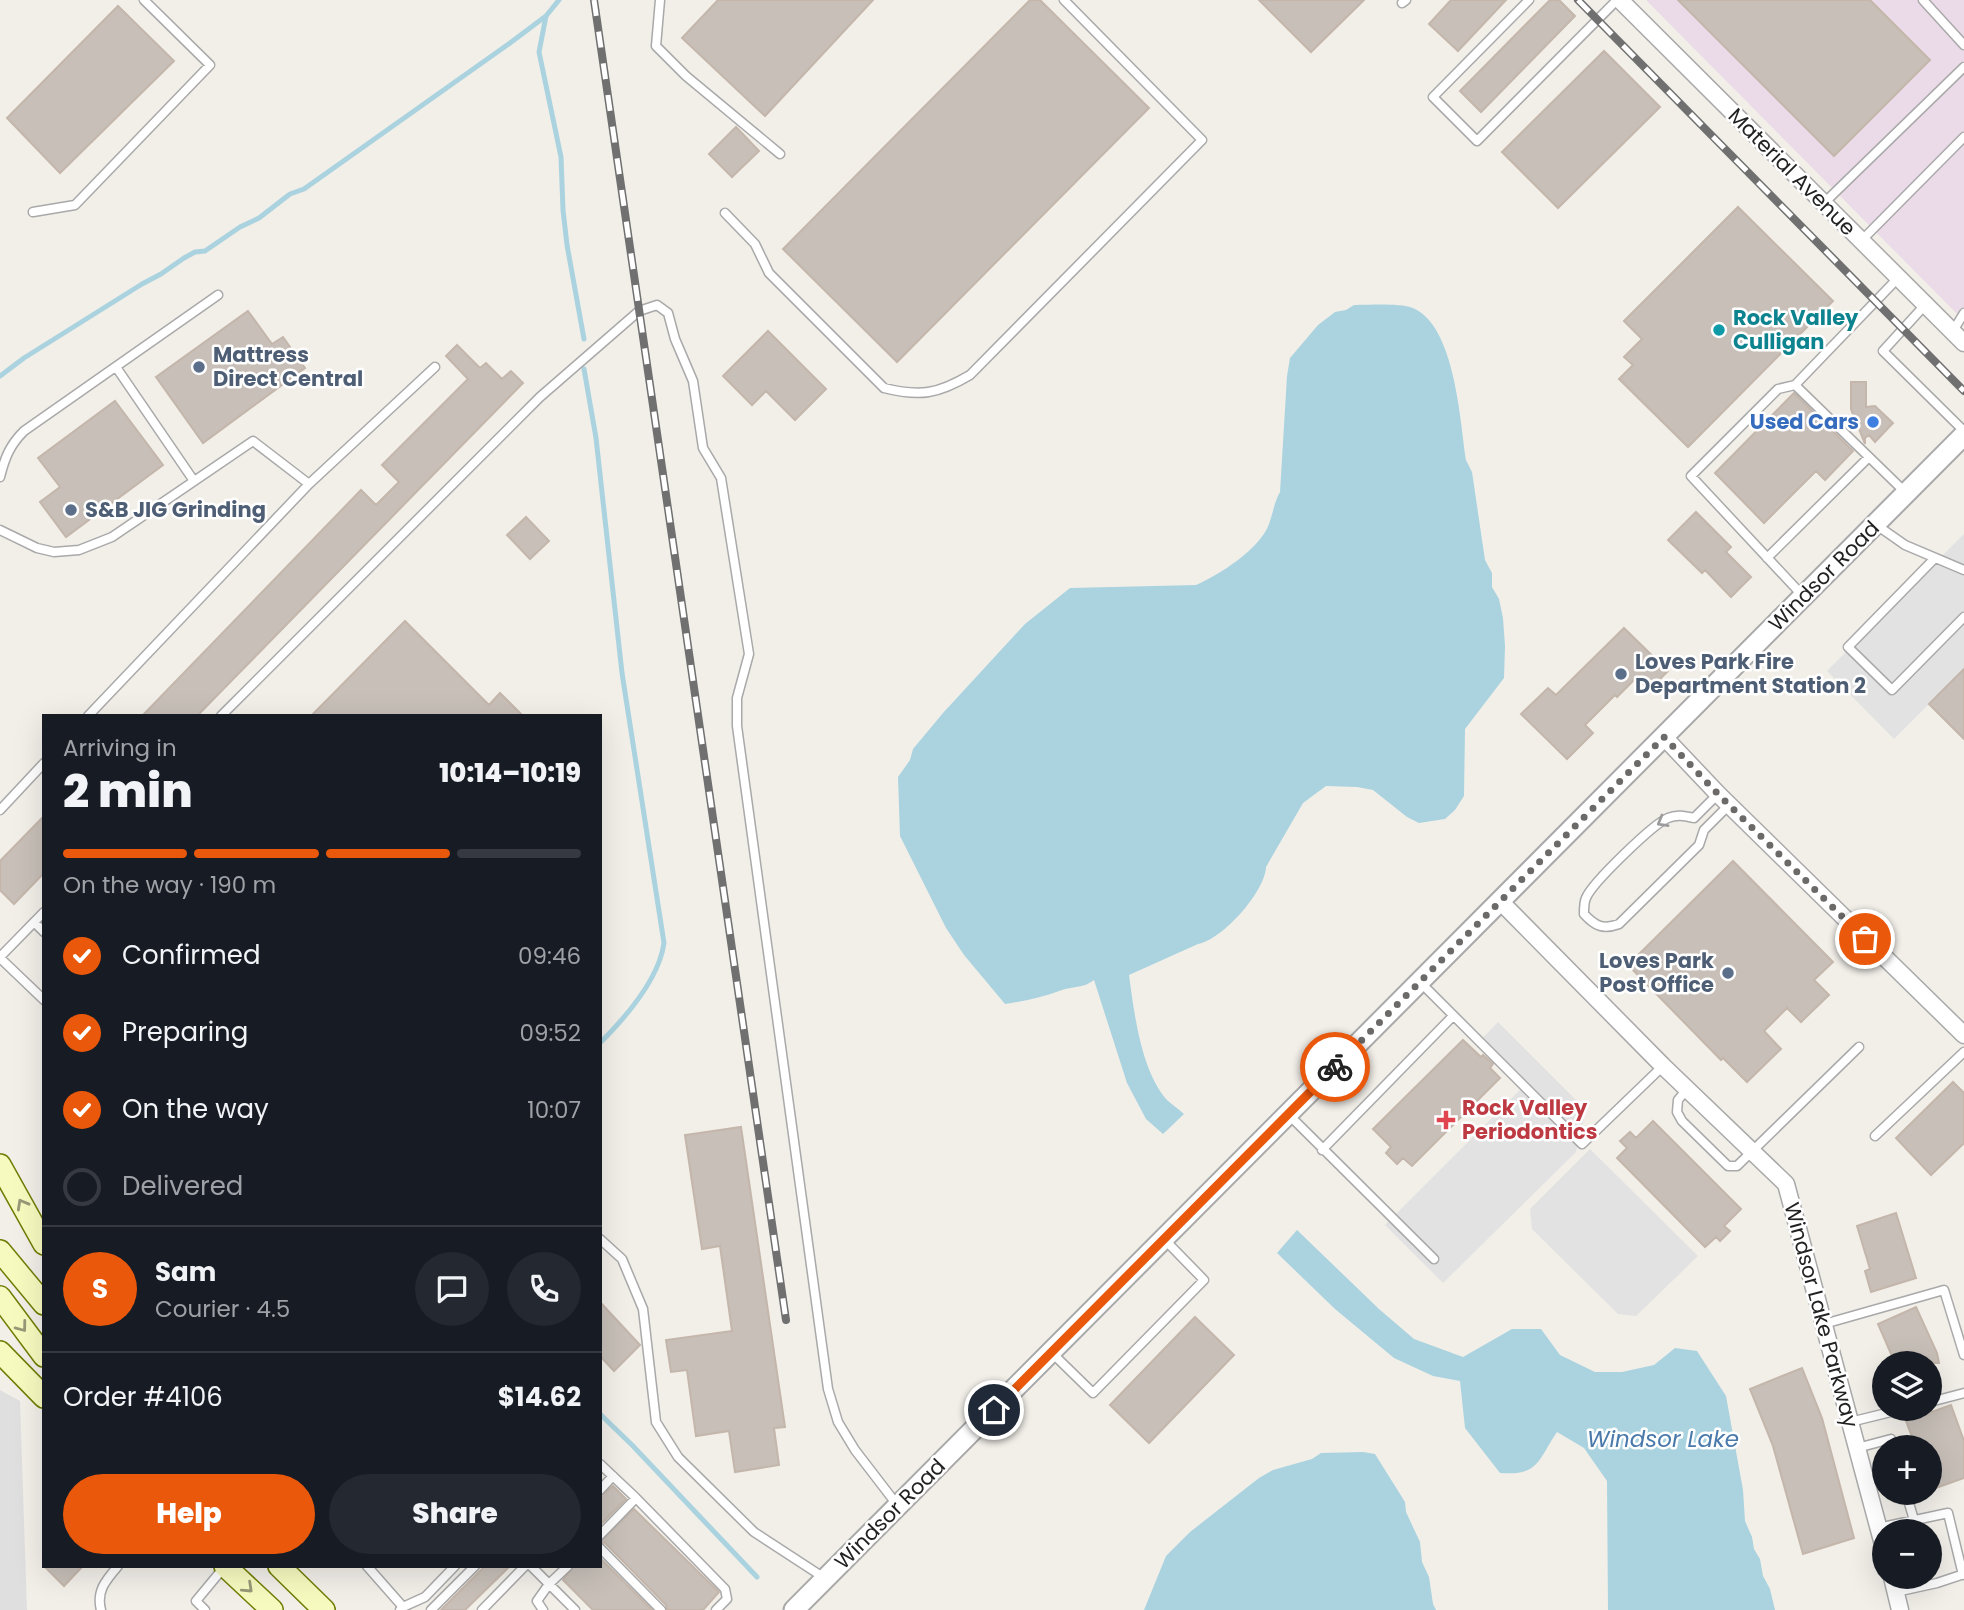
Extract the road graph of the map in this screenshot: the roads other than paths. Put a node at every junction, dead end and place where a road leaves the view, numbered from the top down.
1 (144, 0) edge
2 (660, 0) edge
3 (1065, 0) edge
4 (1529, 0) edge
5 (1619, 0) edge
6 (1923, 0) edge
7 (1964, 45) edge
8 (1964, 67) edge
9 (1964, 137) edge
10 (780, 154) dead end
11 (1824, 204) junction
12 (33, 212) dead end
13 (726, 213) dead end
14 (1861, 241) junction
15 (1898, 278) junction
16 (218, 295) dead end
17 (1925, 305) junction
18 (1964, 313) edge
19 (1952, 331) junction
20 (1964, 343) edge
21 (116, 366) junction
22 (435, 367) dead end
23 (1795, 385) junction
24 (1964, 433) edge
25 (1868, 457) junction
26 (0, 477) edge
27 (194, 481) junction
28 (309, 484) junction
29 (1906, 493) junction
30 (1875, 524) junction
31 (0, 530) edge
32 (1767, 558) junction
33 (1935, 558) junction
34 (1964, 570) edge
35 (1803, 596) junction
36 (1964, 617) edge
37 (90, 714) edge
38 (224, 714) edge
39 (1664, 737) junction
40 (42, 765) edge
41 (1723, 800) junction
42 (0, 810) edge
43 (1500, 901) junction
44 (42, 914) edge
45 (34, 922) junction
46 (42, 930) edge
47 (0, 958) edge
48 (1420, 982) junction
49 (42, 998) edge
50 (1453, 1016) junction
51 (1964, 1035) edge
52 (1859, 1047) dead end
53 (1964, 1052) edge
54 (1663, 1066) junction
55 (1687, 1089) junction
56 (1288, 1114) junction
57 (1875, 1136) dead end
58 (1322, 1150) junction
59 (1752, 1152) junction
60 (0, 1165) edge
61 (1164, 1239) junction
62 (42, 1240) edge
63 (602, 1241) edge
64 (0, 1251) edge
65 (1434, 1259) dead end
66 (0, 1297) edge
67 (42, 1302) edge
68 (1824, 1324) junction
69 (0, 1352) edge
70 (1051, 1352) junction
71 (42, 1353) edge
72 (1964, 1355) edge
73 (1964, 1393) edge
74 (42, 1395) edge
75 (1942, 1399) edge
76 (1872, 1417) edge
77 (1850, 1422) junction
78 (1872, 1444) edge
79 (1857, 1448) junction
80 (602, 1466) edge
81 (613, 1476) junction
82 (602, 1488) edge
83 (635, 1498) junction
84 (898, 1506) junction
85 (1876, 1519) edge
86 (1919, 1519) edge
87 (602, 1533) edge
88 (602, 1550) edge
89 (116, 1568) edge
90 (223, 1568) edge
91 (227, 1568) edge
92 (281, 1568) edge
93 (369, 1568) edge
94 (453, 1568) edge
95 (473, 1568) edge
96 (523, 1568) edge
97 (533, 1568) edge
98 (566, 1568) edge
99 (1964, 1574) edge
100 (1942, 1577) edge
101 (825, 1579) junction
102 (549, 1584) junction
103 (1895, 1589) edge
104 (401, 1608) edge
105 (101, 1610) edge
106 (205, 1610) edge
107 (272, 1610) edge
108 (324, 1610) edge
109 (431, 1610) edge
110 (482, 1610) edge
111 (543, 1610) edge
112 (575, 1610) edge
113 (661, 1610) edge
114 (716, 1610) edge
115 (794, 1610) edge
116 (1900, 1610) edge

1 - 12 lane
2 - 10 lane
3 - 13 lane
4 - 5 lane
5 - 11 street, Material Avenue
6 - 7 lane
8 - 11 lane
9 - 14 lane
11 - 14 street, Material Avenue
14 - 15 street, Material Avenue
15 - 17 street, Material Avenue
15 - 23 lane
16 - 21 lane
17 - 19 street, Material Avenue
17 - 24 lane
18 - 19 lane
19 - 20 street, Material Avenue
21 - 26 lane
21 - 27 lane
22 - 28 lane
23 - 25 lane
23 - 32 lane
24 - 29 street, Windsor Road
25 - 29 lane
25 - 32 lane
27 - 28 lane
27 - 31 lane
28 - 37 lane
29 - 30 street, Windsor Road
30 - 33 lane
30 - 35 street, Windsor Road
32 - 35 lane
33 - 34 lane
33 - 36 lane
35 - 39 street, Windsor Road
38 - 84 lane
39 - 41 street
39 - 43 street, Windsor Road
40 - 42 lane
41 -> 41 lane
41 - 51 street
43 - 48 street, Windsor Road
43 - 54 street, Windsor Lake Parkway
44 - 45 lane
45 - 46 lane
45 - 47 lane
47 - 49 lane
48 - 50 lane
48 - 56 street, Windsor Road
50 - 54 lane
50 - 58 lane
52 - 59 lane
53 - 57 lane
54 - 55 street, Windsor Lake Parkway
55 - 59 street, Windsor Lake Parkway
55 - 59 lane
56 - 58 lane
56 - 61 street, Windsor Road
58 - 65 lane
59 - 68 street, Windsor Lake Parkway
62 -> 60 main road
61 - 70 street, Windsor Road
61 - 70 lane
63 - 101 lane
64 - 67 main road
66 -> 71 main road
68 - 72 lane
68 - 77 street, Windsor Lake Parkway
69 - 74 main road
70 - 84 street, Windsor Road
73 - 75 lane
76 - 77 lane
77 - 79 street, Windsor Lake Parkway
78 - 79 lane
79 - 85 street, Windsor Lake Parkway
80 - 81 lane
81 - 82 lane
81 - 83 lane
83 - 87 lane
83 - 114 lane
84 - 101 street, Windsor Road
86 - 99 lane
88 - 113 lane
89 - 105 lane
90 - 106 lane
91 -> 107 main road
92 - 108 main road
93 - 104 lane
94 - 104 lane
95 - 109 lane
96 - 110 lane
97 - 102 lane
98 - 102 lane
99 - 100 lane
101 - 115 street, Windsor Road
102 - 111 lane
102 - 112 lane
103 - 116 street

